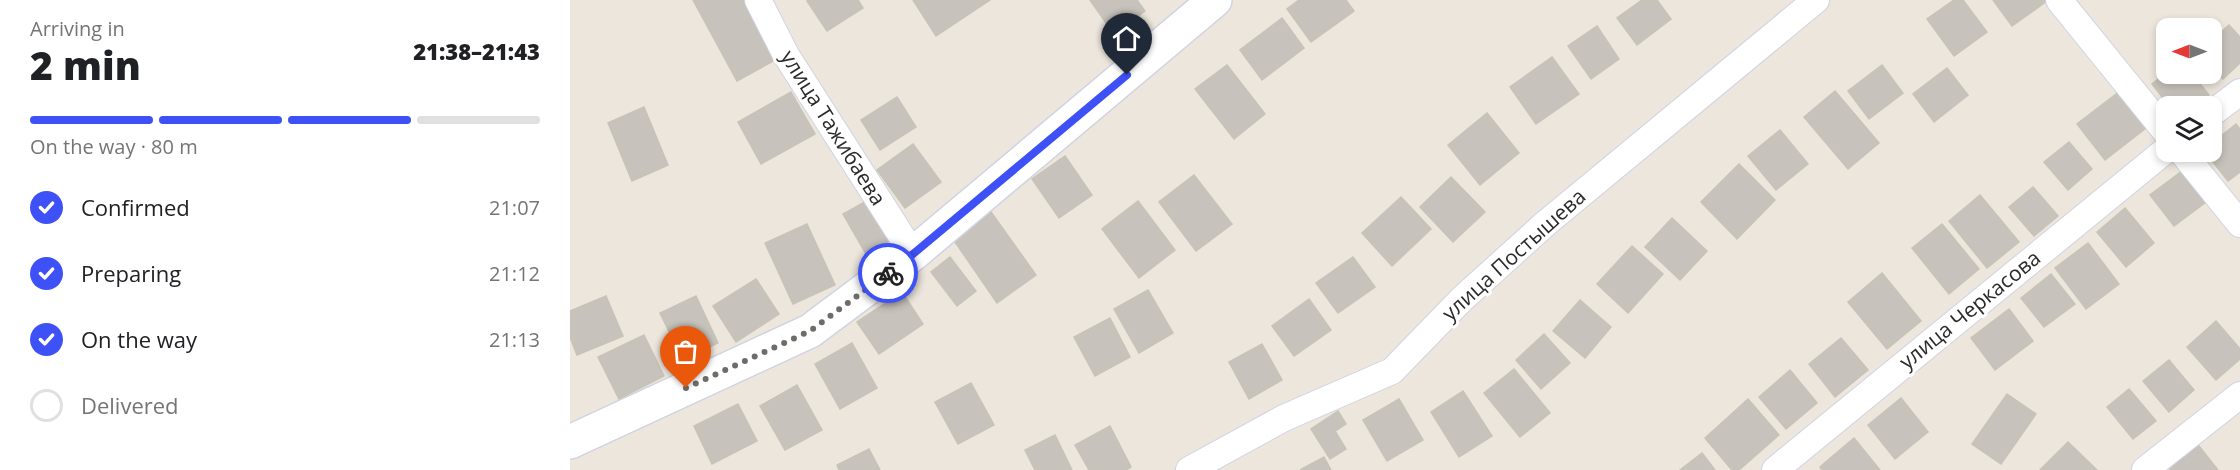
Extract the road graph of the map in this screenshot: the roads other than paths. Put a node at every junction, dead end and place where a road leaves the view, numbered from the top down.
1 (758, 0) edge
2 (1215, 0) edge
3 (1816, 0) edge
4 (2059, 0) edge
5 (2240, 92) edge
6 (2222, 106) edge
7 (2156, 120) edge
8 (2156, 158) edge
9 (2190, 162) edge
10 (2240, 224) edge
11 (913, 254) junction
12 (2240, 395) edge
13 (570, 442) edge
14 (1189, 470) edge
15 (1774, 470) edge
16 (2145, 470) edge

1 - 11 street, улица Тажибаева
2 - 11 street
3 - 14 street, улица Постышева
4 - 7 street
5 - 6 street
8 - 15 street, улица Черкасова
9 - 10 street
11 - 13 street
12 - 16 street

